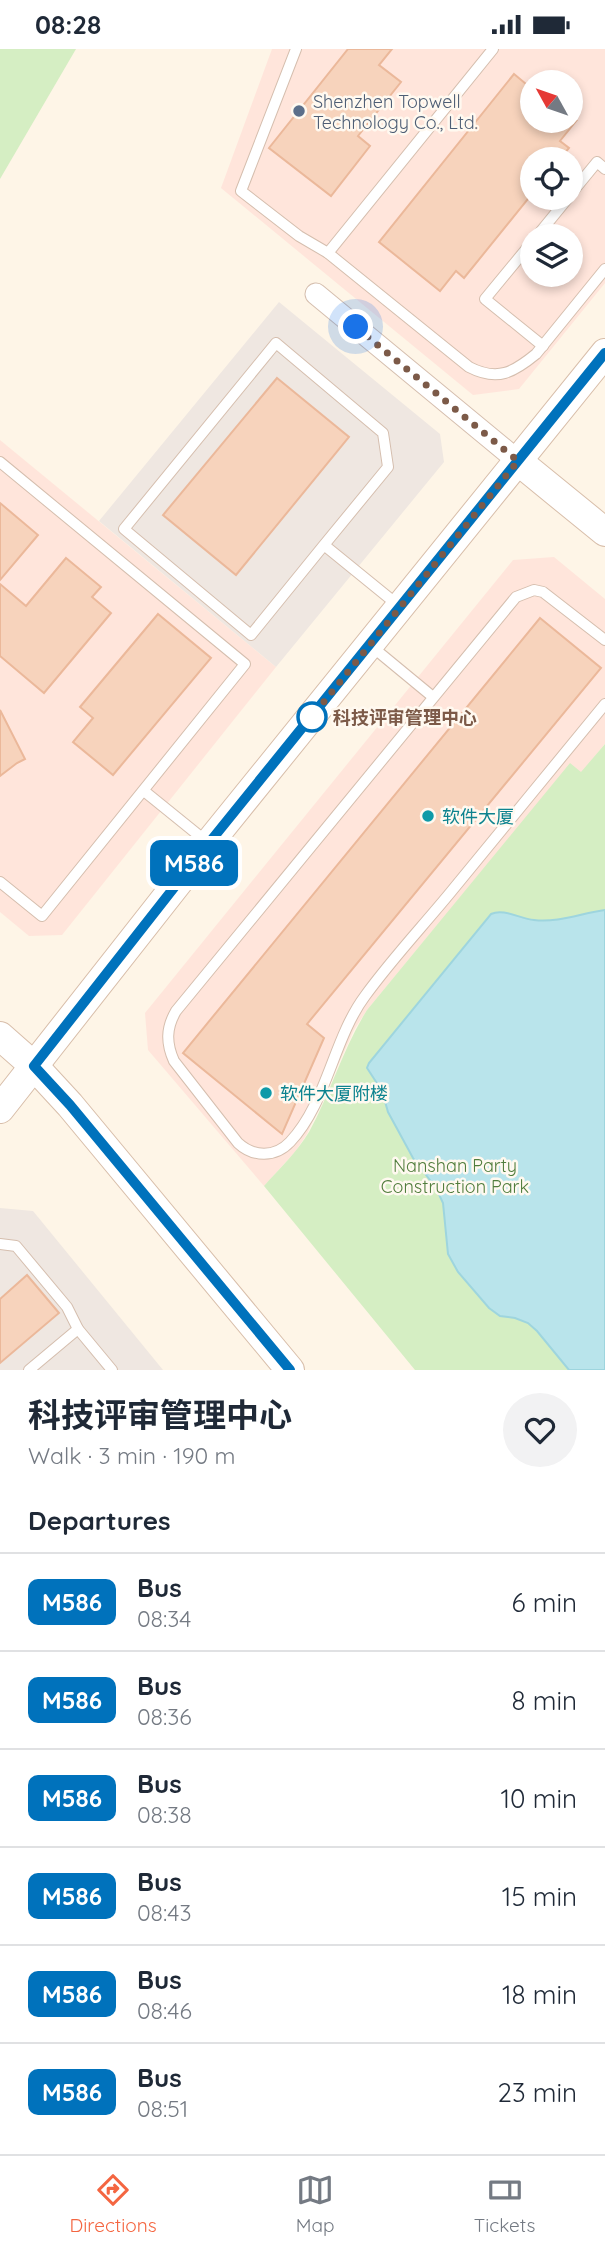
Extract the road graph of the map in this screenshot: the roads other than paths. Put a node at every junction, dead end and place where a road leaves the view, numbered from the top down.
1 (296, 49) edge
2 (493, 49) edge
3 (605, 169) edge
4 (583, 179) edge
5 (558, 210) edge
6 (547, 224) edge
7 (328, 253) junction
8 (520, 257) edge
9 (605, 269) edge
10 (316, 294) dead end
11 (543, 346) junction
12 (605, 353) edge
13 (518, 461) junction
14 (0, 462) edge
15 (605, 532) edge
16 (324, 545) junction
17 (400, 607) junction
18 (605, 640) edge
19 (370, 645) junction
20 (433, 697) junction
21 (605, 704) edge
22 (144, 790) junction
23 (209, 843) junction
24 (0, 882) edge
25 (0, 1036) edge
26 (34, 1066) junction
27 (0, 1109) edge
28 (0, 1244) edge
29 (78, 1329) junction
30 (29, 1370) edge
31 (112, 1370) edge
32 (290, 1370) edge

1 - 7 lane
2 - 7 lane
3 - 4 lane
5 - 6 lane
7 - 11 lane
8 - 11 lane
9 - 11 lane
10 - 13 street
12 - 13 street
13 - 15 street
13 - 17 street
14 - 22 lane
16 - 16 lane
16 - 17 lane
17 - 19 street
18 - 20 lane
19 - 20 lane
19 - 23 street
20 - 21 lane
22 - 23 lane
22 - 24 lane
23 - 26 street
25 - 26 street
26 - 27 street
26 - 32 street
28 - 29 lane
29 - 30 lane
29 - 31 lane

